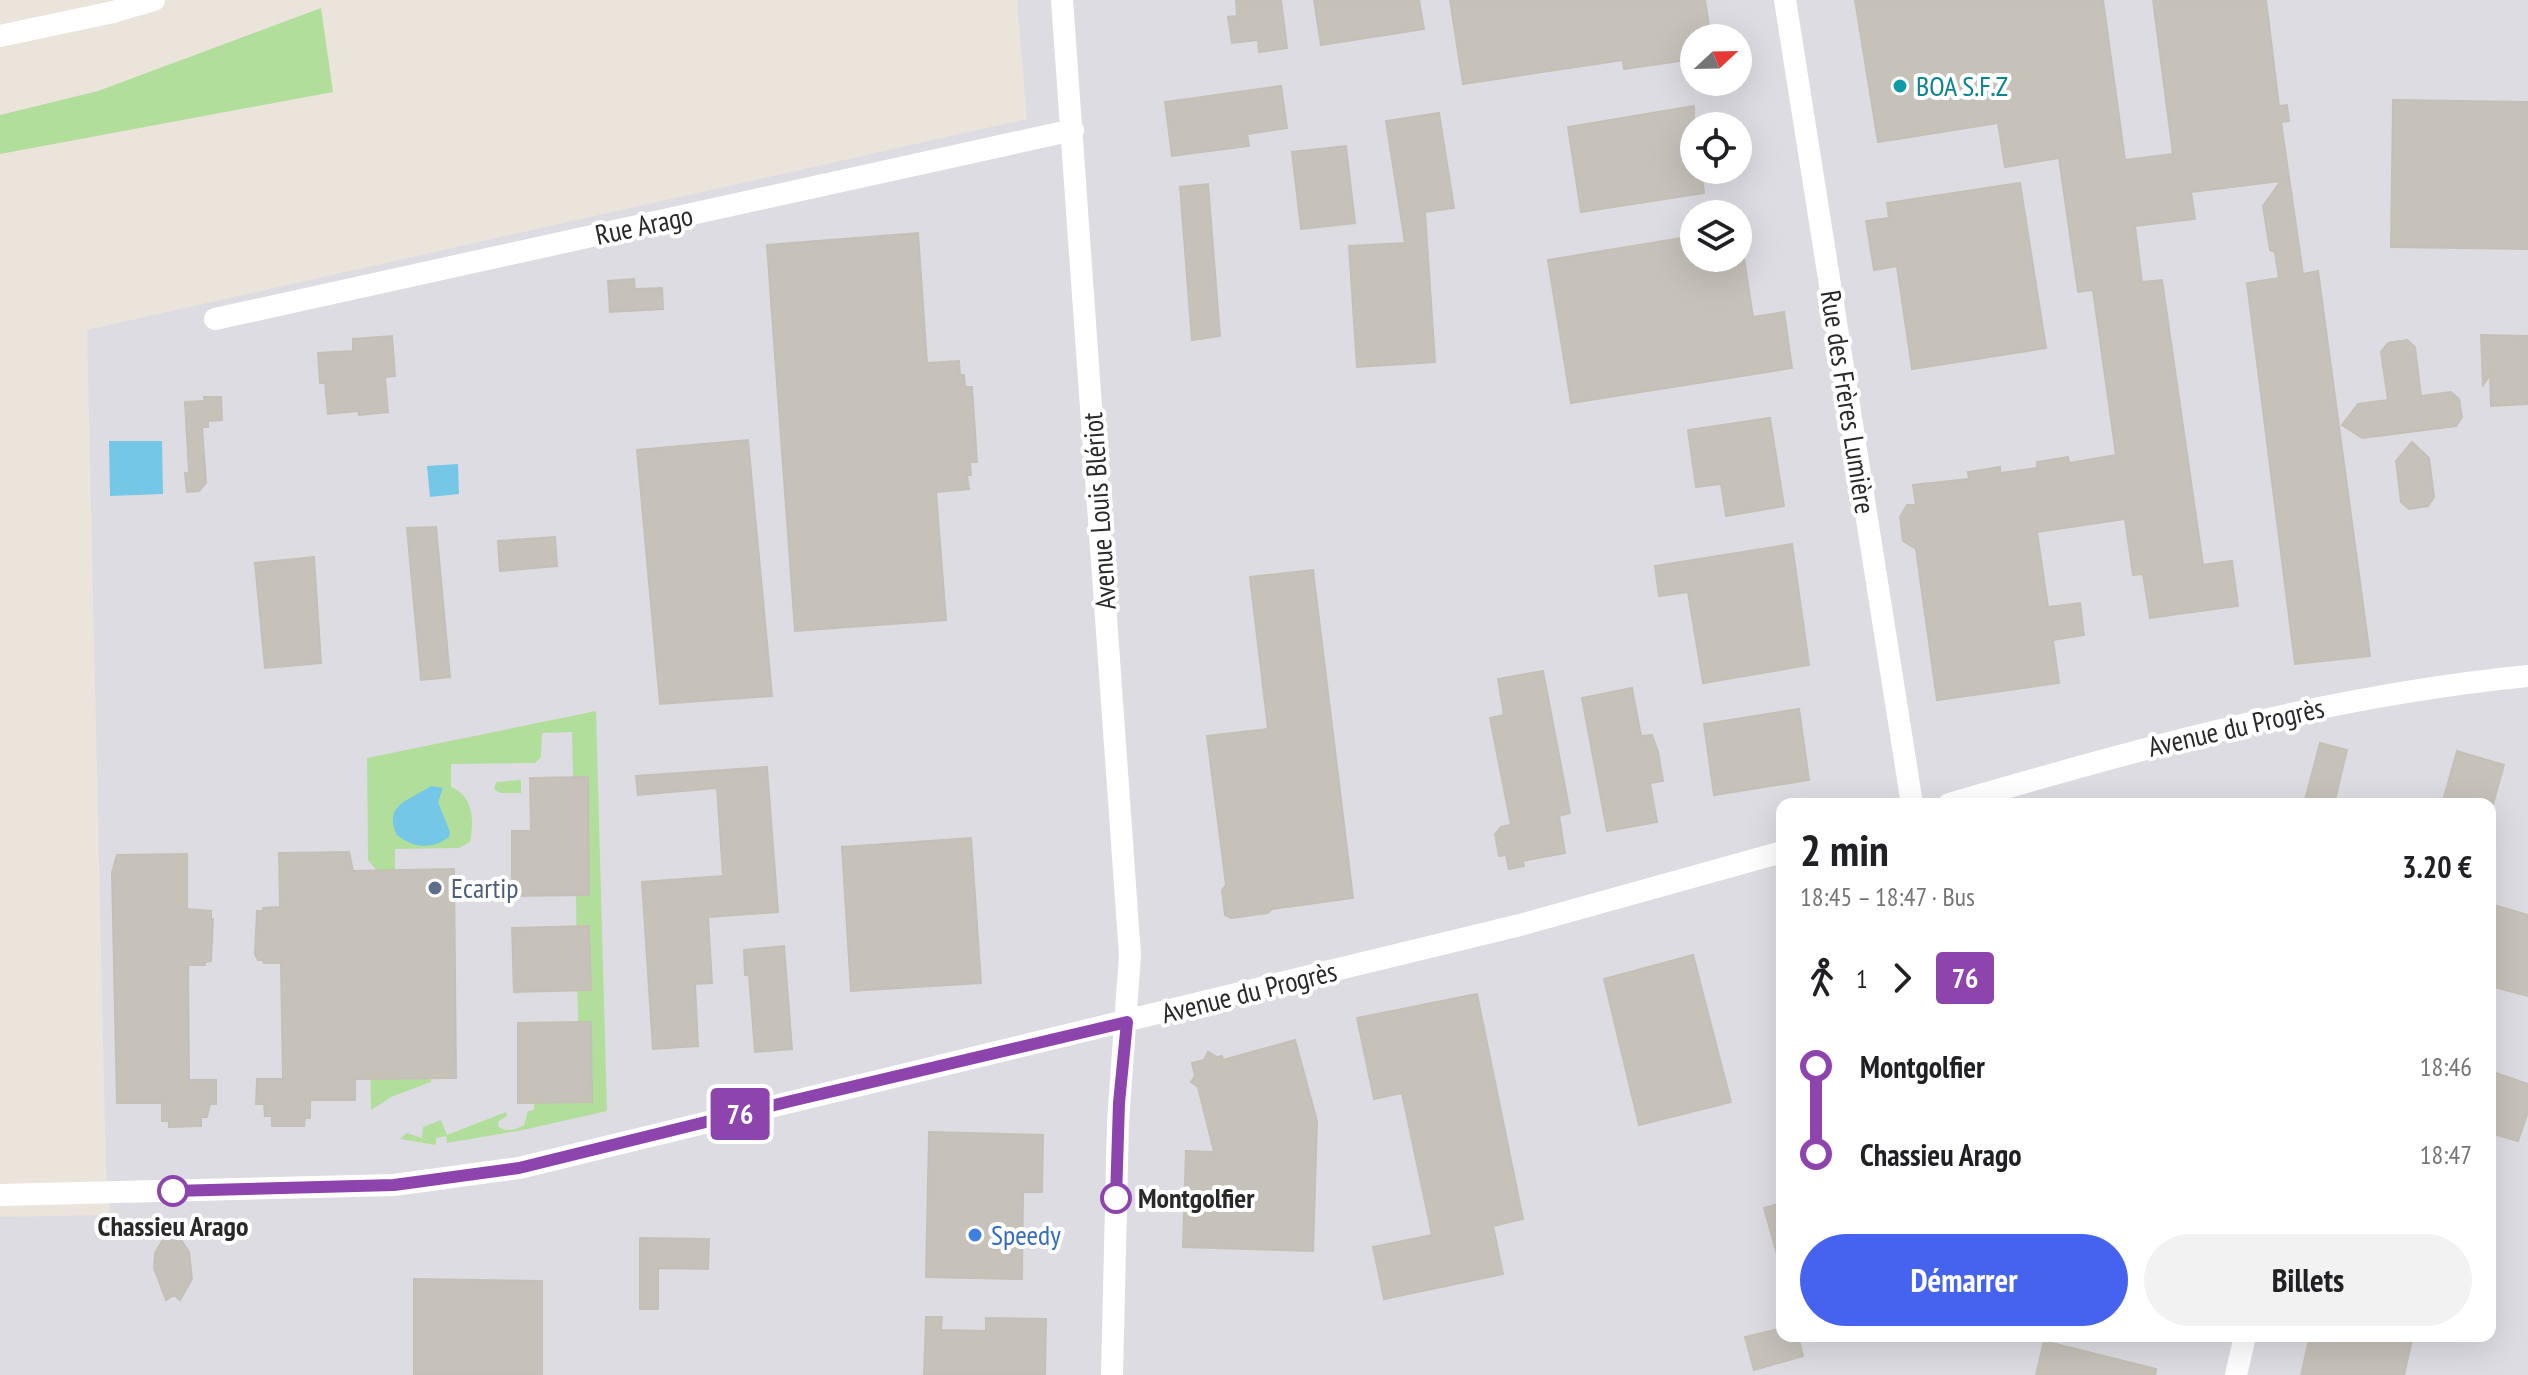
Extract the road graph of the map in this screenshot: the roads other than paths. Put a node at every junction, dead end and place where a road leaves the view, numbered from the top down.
1 (154, 0) edge
2 (1062, 0) edge
3 (1785, 0) edge
4 (0, 36) edge
5 (1073, 130) junction
6 (215, 319) dead end
7 (2528, 676) edge
8 (1911, 798) edge
9 (1970, 798) edge
10 (1776, 854) edge
11 (1127, 1022) junction
12 (0, 1195) edge
13 (2244, 1342) edge
14 (1112, 1375) edge
15 (2236, 1375) edge

1 - 4 street
2 - 5 street, Avenue Louis Blériot
3 - 8 street, Rue des Frères Lumière
5 - 6 street, Rue Arago
5 - 11 street, Avenue Louis Blériot
7 - 9 street, Avenue du Progrès
10 - 11 street, Avenue du Progrès
11 - 12 street, Avenue du Progrès
11 - 14 street, Avenue Louis Blériot
13 - 15 street

